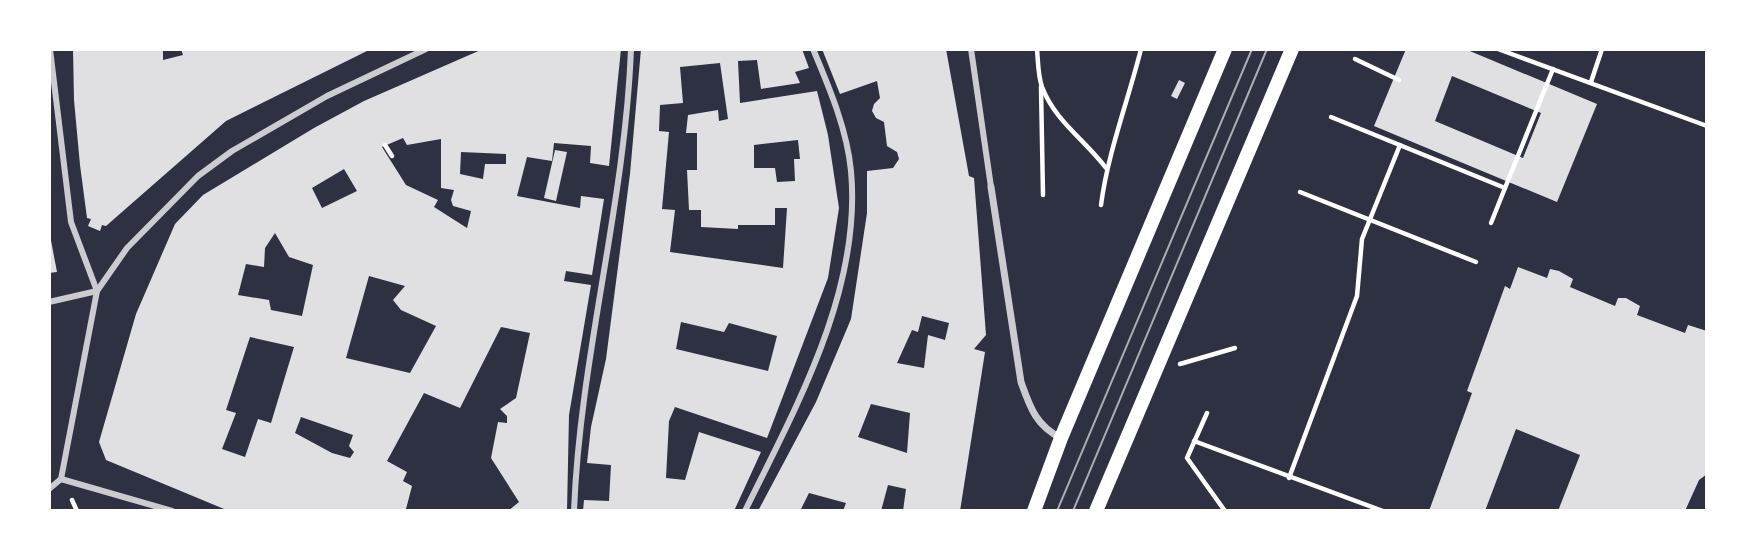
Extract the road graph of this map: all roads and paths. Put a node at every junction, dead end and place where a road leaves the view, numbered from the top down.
1 (50, 49) edge
2 (426, 49) edge
3 (631, 49) edge
4 (813, 49) edge
5 (971, 49) edge
6 (1037, 49) edge
7 (1142, 49) edge
8 (1225, 49) edge
9 (1292, 49) edge
10 (1498, 49) edge
11 (1602, 49) edge
12 (1355, 59) dead end
13 (1553, 68) junction
14 (1399, 80) dead end
15 (1591, 82) junction
16 (1041, 85) junction
17 (1331, 117) dead end
18 (1707, 126) edge
19 (385, 145) dead end
20 (1400, 145) junction
21 (392, 156) dead end
22 (1106, 168) junction
23 (992, 187) joint
24 (1505, 188) junction
25 (1300, 192) dead end
26 (1043, 195) dead end
27 (1101, 205) dead end
28 (1370, 220) junction
29 (1491, 223) dead end
30 (1476, 262) dead end
31 (97, 290) junction
32 (49, 302) edge
33 (1235, 348) dead end
34 (1156, 372) junction
35 (1207, 413) dead end
36 (1061, 438) junction
37 (1194, 441) junction
38 (1289, 478) junction
39 (61, 479) junction
40 (49, 489) edge
41 (172, 511) edge
42 (574, 511) edge
43 (745, 511) edge
44 (1034, 511) edge
45 (1096, 511) edge
46 (1225, 511) edge
47 (1383, 511) edge

1 - 31 street
2 - 31 street
3 - 42 street
4 - 43 street
5 - 23 street
6 - 16 path
7 - 22 path
8 - 36 main road
9 - 34 main road
10 - 13 path
11 - 15 path
12 - 14 path
13 - 15 path
13 - 24 path
15 - 18 path
16 - 22 path
16 - 26 path
17 - 20 path
19 - 21 path
20 - 24 path
20 - 28 path
22 - 27 path
23 - 36 street
24 - 29 path
25 - 28 path
28 - 30 path
28 - 38 path
31 - 32 street
31 - 39 street
33 - 34 path
34 - 45 main road
35 - 37 path
36 - 44 main road
37 - 38 path
37 - 46 path
38 - 47 path
39 - 40 street
39 - 41 street

